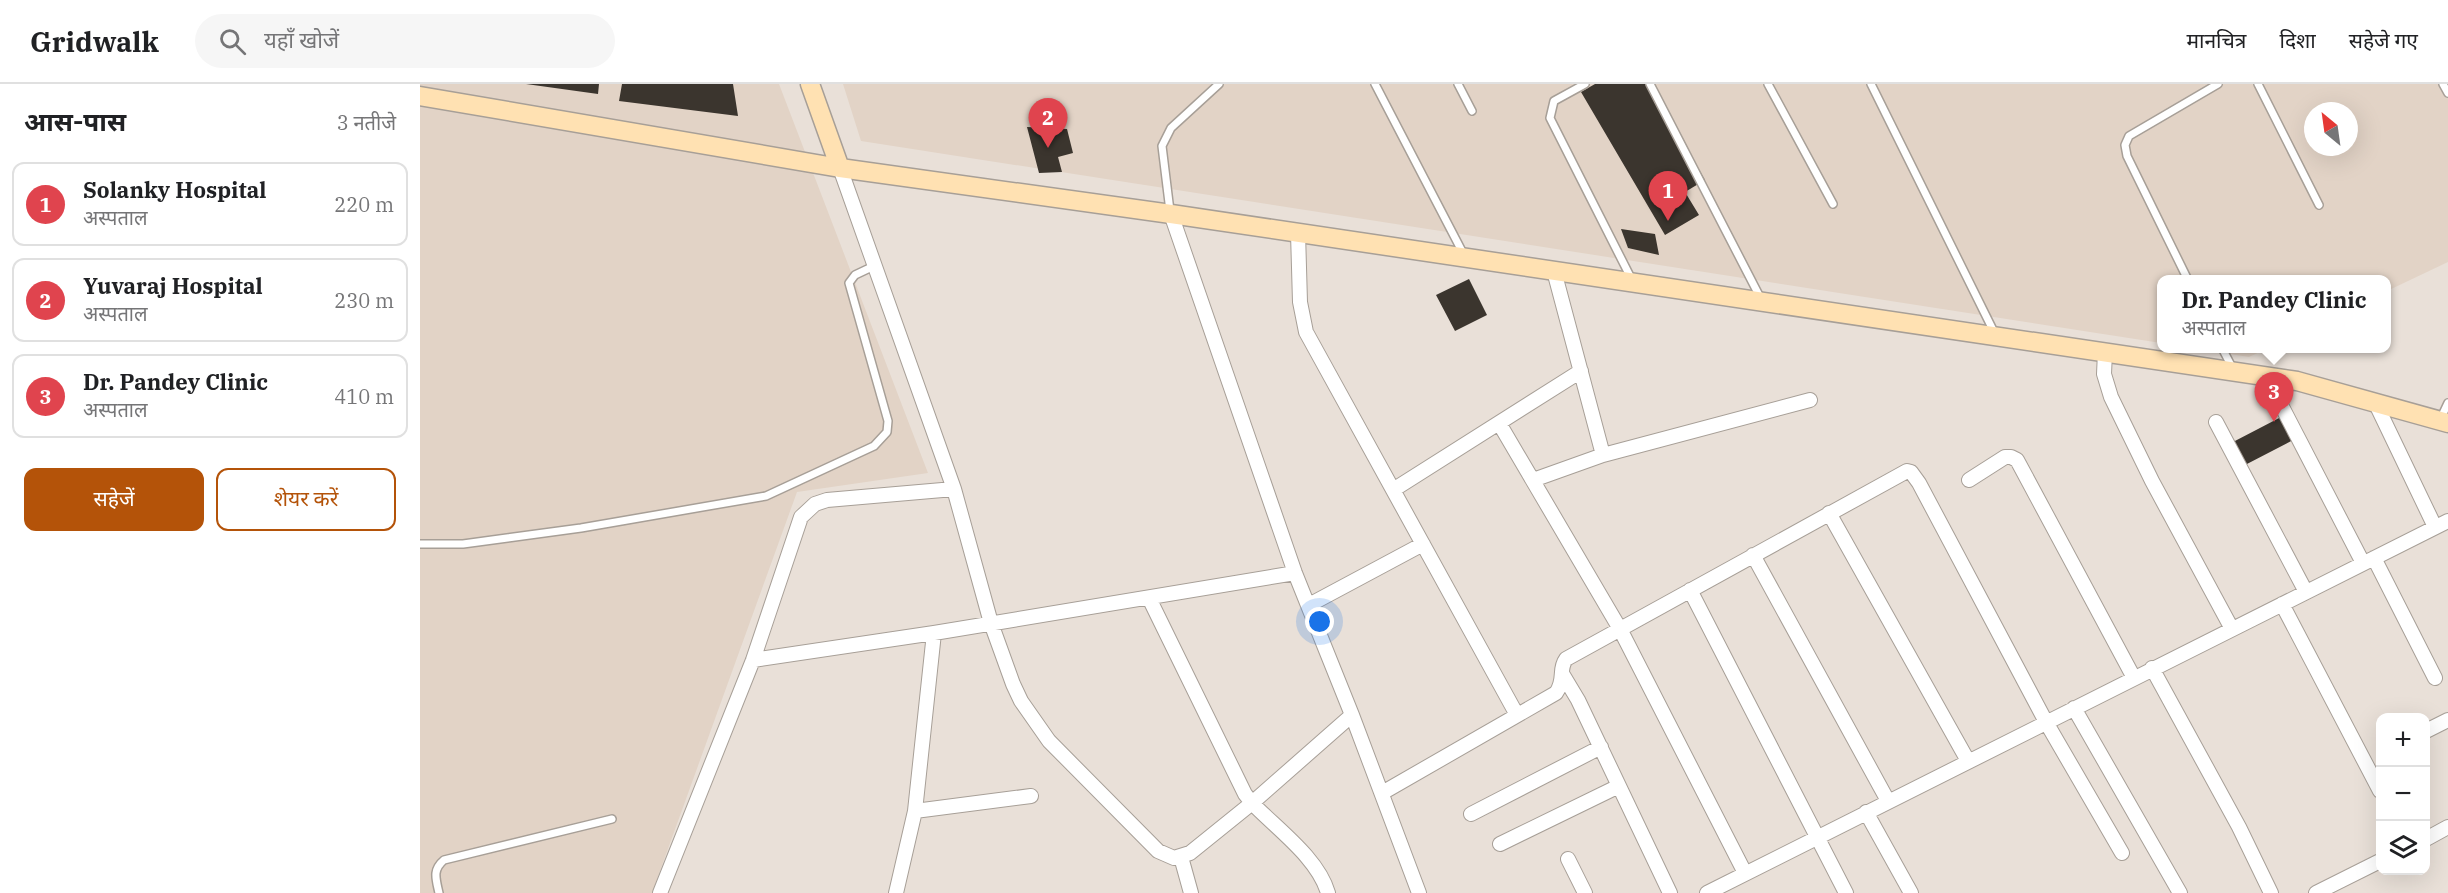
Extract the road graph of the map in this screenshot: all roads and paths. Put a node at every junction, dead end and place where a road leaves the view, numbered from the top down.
1 (810, 84) edge
2 (1219, 84) edge
3 (1375, 84) edge
4 (1458, 84) edge
5 (1585, 84) edge
6 (1650, 84) edge
7 (1768, 84) edge
8 (1871, 84) edge
9 (2218, 84) edge
10 (2258, 84) edge
11 (2443, 84) edge
12 (2448, 93) edge
13 (428, 95) edge
14 (1472, 111) dead end
15 (840, 168) junction
16 (1833, 204) dead end
17 (2319, 205) dead end
18 (1171, 214) junction
19 (1298, 233) junction
20 (1465, 258) junction
21 (874, 266) junction
22 (1554, 271) junction
23 (2186, 275) edge
24 (1633, 282) junction
25 (1762, 301) junction
26 (1996, 336) junction
27 (2105, 352) junction
28 (2224, 353) edge
29 (1581, 371) junction
30 (2234, 372) junction
31 (2266, 376) junction
32 (1810, 400) dead end
33 (2375, 402) junction
34 (2448, 403) edge
35 (2216, 422) dead end
36 (2444, 422) edge
37 (1500, 423) junction
38 (1603, 455) junction
39 (1533, 480) junction
40 (1969, 480) dead end
41 (954, 489) junction
42 (1393, 490) junction
43 (1829, 513) junction
44 (2448, 521) edge
45 (2435, 527) junction
46 (420, 544) edge
47 (1423, 544) junction
48 (1754, 555) junction
49 (2368, 561) junction
50 (1295, 573) junction
51 (1690, 590) junction
52 (2306, 592) junction
53 (1149, 598) junction
54 (2282, 604) junction
55 (1309, 605) junction
56 (991, 623) junction
57 (1620, 629) junction
58 (2232, 629) junction
59 (934, 633) junction
60 (753, 660) junction
61 (2152, 668) junction
62 (1563, 675) junction
63 (2134, 678) junction
64 (2435, 678) dead end
65 (2074, 708) junction
66 (1352, 714) junction
67 (1517, 715) junction
68 (2448, 720) edge
69 (2046, 722) junction
70 (2430, 729) edge
71 (1600, 747) junction
72 (1968, 761) junction
73 (2376, 783) edge
74 (1619, 786) junction
75 (1382, 793) junction
76 (1031, 796) dead end
77 (1888, 801) junction
78 (1252, 803) junction
79 (915, 811) junction
80 (1866, 812) junction
81 (1471, 814) dead end
82 (612, 819) dead end
83 (2448, 827) edge
84 (1818, 836) junction
85 (2430, 837) edge
86 (1500, 844) dead end
87 (2122, 853) dead end
88 (1181, 857) junction
89 (1568, 859) dead end
90 (2376, 863) edge
91 (1745, 873) junction
92 (439, 893) edge
93 (660, 893) edge
94 (896, 893) edge
95 (1191, 893) edge
96 (1328, 893) edge
97 (1419, 893) edge
98 (1585, 893) edge
99 (1670, 893) edge
100 (1707, 893) edge
101 (1846, 893) edge
102 (1911, 893) edge
103 (2180, 893) edge
104 (2271, 893) edge
105 (2316, 893) edge

1 - 15 street
2 - 18 lane
3 - 20 lane
4 - 14 lane
5 - 24 lane
6 - 25 lane
7 - 16 lane
8 - 26 lane
9 - 23 lane
10 - 17 lane
11 - 12 lane
13 - 15 street
15 - 18 street
15 - 21 street
18 - 19 street
18 - 50 street
19 - 20 street
19 - 42 street
20 - 22 street
21 - 41 street
21 - 46 lane
22 - 24 street
22 - 29 street
24 - 25 street
25 - 26 street
26 - 27 street
27 - 30 street
27 - 58 street
28 - 30 lane
29 - 37 street
29 - 38 street
30 - 31 street
31 - 33 street
31 - 49 street
32 - 38 street
33 - 36 street
33 - 45 street
34 - 36 lane
35 - 52 street
37 - 39 street
37 - 42 street
38 - 39 street
39 - 57 street
40 - 63 street
41 - 56 street
41 - 60 street
42 - 47 street
43 - 48 street
43 - 69 street
43 - 72 street
44 - 45 street
45 - 49 street
47 - 55 street
47 - 67 street
48 - 51 street
48 - 77 street
49 - 52 street
49 - 64 street
50 - 53 street
50 - 55 street
51 - 57 street
51 - 84 street
52 - 54 street
53 - 56 street
53 - 78 street
54 - 58 street
54 - 73 street
55 - 66 street
56 - 59 street
56 - 88 street
57 - 62 street
57 - 91 street
58 - 61 street
59 - 60 street
59 - 79 street
60 - 93 street
61 - 63 street
61 - 104 street
62 - 67 street
62 - 71 street
63 - 65 street
65 - 69 street
65 - 103 street
66 - 75 street
66 - 78 street
67 - 75 street
68 - 70 street
69 - 72 street
69 - 87 street
71 - 74 street
71 - 81 street
72 - 77 street
74 - 86 street
74 - 99 street
75 - 97 street
76 - 79 street
77 - 80 street
78 - 88 street
78 - 96 street
79 - 94 street
80 - 84 street
80 - 102 street
82 - 92 lane
83 - 85 street
84 - 91 street
84 - 101 street
88 - 95 street
89 - 98 street
90 - 105 street
91 - 100 street

